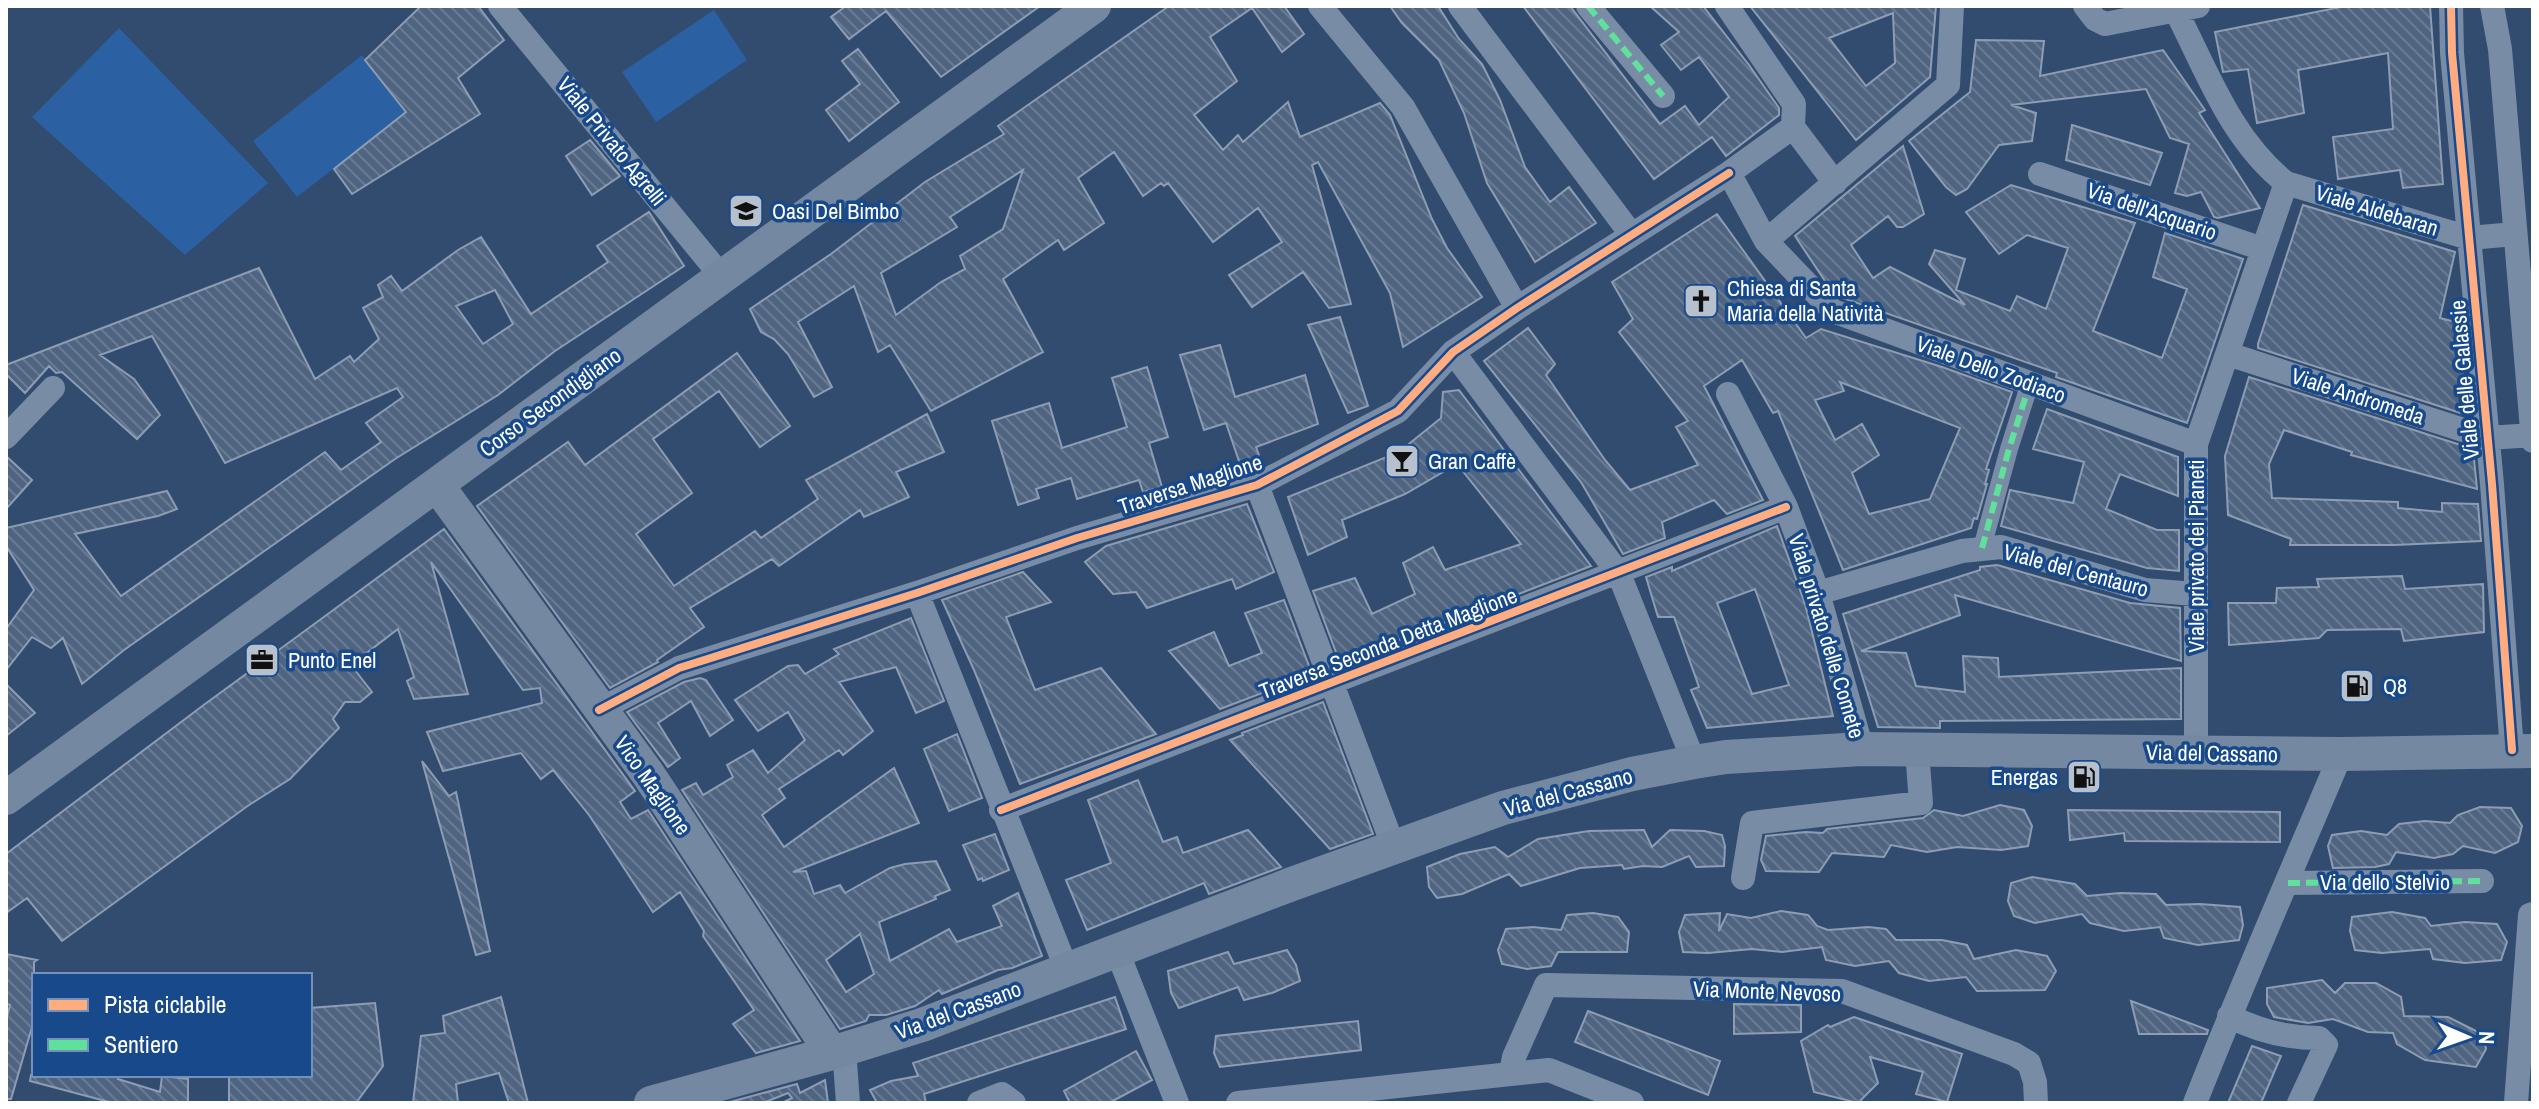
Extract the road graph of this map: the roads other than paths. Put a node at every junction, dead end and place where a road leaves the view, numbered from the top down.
1 (500, 6) edge
2 (1094, 6) edge
3 (1320, 6) edge
4 (1460, 6) edge
5 (1588, 6) edge
6 (1727, 6) edge
7 (1952, 6) edge
8 (2085, 6) edge
9 (2451, 6) edge
10 (2492, 6) edge
11 (2500, 6) edge
12 (2187, 8) edge
13 (2497, 34) junction
14 (1663, 96) dead end
15 (1793, 127) junction
16 (1729, 173) junction
17 (2040, 174) dead end
18 (1835, 183) junction
19 (2286, 183) junction
20 (1631, 234) junction
21 (2515, 234) junction
22 (2469, 238) junction
23 (1766, 241) junction
24 (2263, 249) junction
25 (722, 277) junction
26 (1517, 308) junction
27 (1453, 352) junction
28 (2228, 354) junction
29 (2030, 383) junction
30 (53, 388) dead end
31 (1728, 394) dead end
32 (6, 437) edge
33 (2488, 438) junction
34 (2533, 438) edge
35 (2196, 444) junction
36 (437, 485) junction
37 (1257, 485) junction
38 (1786, 507) junction
39 (1982, 548) junction
40 (1619, 574) junction
41 (917, 593) junction
42 (1818, 593) junction
43 (2195, 594) junction
44 (1331, 684) junction
45 (599, 710) junction
46 (1862, 749) junction
47 (1917, 750) junction
48 (2522, 750) edge
49 (2196, 753) junction
50 (2341, 754) junction
51 (1694, 762) junction
52 (6, 798) edge
53 (1001, 810) junction
54 (1394, 848) junction
55 (1743, 878) dead end
56 (2482, 881) dead end
57 (2288, 883) junction
58 (2533, 914) edge
59 (1117, 951) junction
60 (1067, 970) junction
61 (2229, 1016) junction
62 (838, 1051) junction
63 (1511, 1073) junction
64 (651, 1103) edge
65 (848, 1103) edge
66 (979, 1103) edge
67 (1014, 1103) edge
68 (1177, 1103) edge
69 (1238, 1103) edge
70 (1632, 1103) edge
71 (2036, 1103) edge
72 (2195, 1103) edge
73 (2299, 1103) edge
74 (2516, 1103) edge

1 - 25 street, Viale Privato Agrelli
2 - 25 main road, Corso Secondigliano
3 - 26 street
4 - 20 street
5 - 14 street
6 - 15 street
7 - 18 street
8 - 12 street
9 - 22 street, Viale delle Galassie
10 - 13 street, Viale delle Galassie
11 - 13 street, Viale delle Galassie
12 - 19 street
13 - 21 street, Viale delle Galassie
15 - 16 street, Traversa Maglione
15 - 18 street
16 - 20 street, Traversa Maglione
16 - 23 street, Viale Dello Zodiaco
17 - 24 street, Via dell'Acquario
18 - 23 street
19 - 22 street, Viale Aldebaran
19 - 24 street, Viale privato dei Pianeti
20 - 26 street, Traversa Maglione
21 - 22 street
21 - 34 street, Viale delle Galassie
22 - 33 street, Viale delle Galassie
23 - 29 street, Viale Dello Zodiaco
24 - 28 street, Viale privato dei Pianeti
25 - 36 main road, Corso Secondigliano
26 - 27 street, Traversa Maglione
27 - 37 street, Traversa Maglione
27 - 40 street
28 - 33 street, Viale Andromeda
28 - 35 street, Viale privato dei Pianeti
29 - 35 street, Viale Dello Zodiaco
29 - 39 street
30 - 32 street
31 - 38 street, Viale privato delle Comete
33 - 34 street, Viale delle Galassie
33 - 48 street, Viale delle Galassie
35 - 43 street, Viale privato dei Pianeti
36 - 45 main road, Vico Maglione
36 - 52 main road, Corso Secondigliano
37 - 41 street, Traversa Maglione
37 - 44 street
38 - 40 street, Traversa Seconda Detta Maglione
38 - 42 street, Viale privato delle Comete
39 - 42 street, Viale del Centauro
39 - 43 street, Viale del Centauro
40 - 44 street, Traversa Seconda Detta Maglione
40 - 51 street
41 - 45 street, Traversa Maglione
41 - 53 street
42 - 46 street, Viale privato delle Comete
43 - 49 street, Viale privato dei Pianeti
44 - 53 street, Traversa Seconda Detta Maglione
44 - 54 street
45 - 62 main road, Vico Maglione
46 - 47 main road, Via del Cassano
46 - 51 main road, Via del Cassano
47 - 49 main road, Via del Cassano
47 - 55 street
48 - 50 main road, Via del Cassano
49 - 50 main road, Via del Cassano
50 - 57 street, Via dello Stelvio
51 - 54 main road, Via del Cassano
53 - 60 street
54 - 59 main road, Via del Cassano
56 - 57 street, Via dello Stelvio
57 - 61 street, Via dello Stelvio
58 - 74 street
59 - 60 main road, Via del Cassano
59 - 68 street
60 - 62 main road, Via del Cassano
61 - 72 street, Via dello Stelvio
61 - 73 street
62 - 64 main road, Via del Cassano
62 - 65 street
63 - 69 street
63 - 70 street
63 - 71 street, Via Monte Nevoso
66 - 67 street

